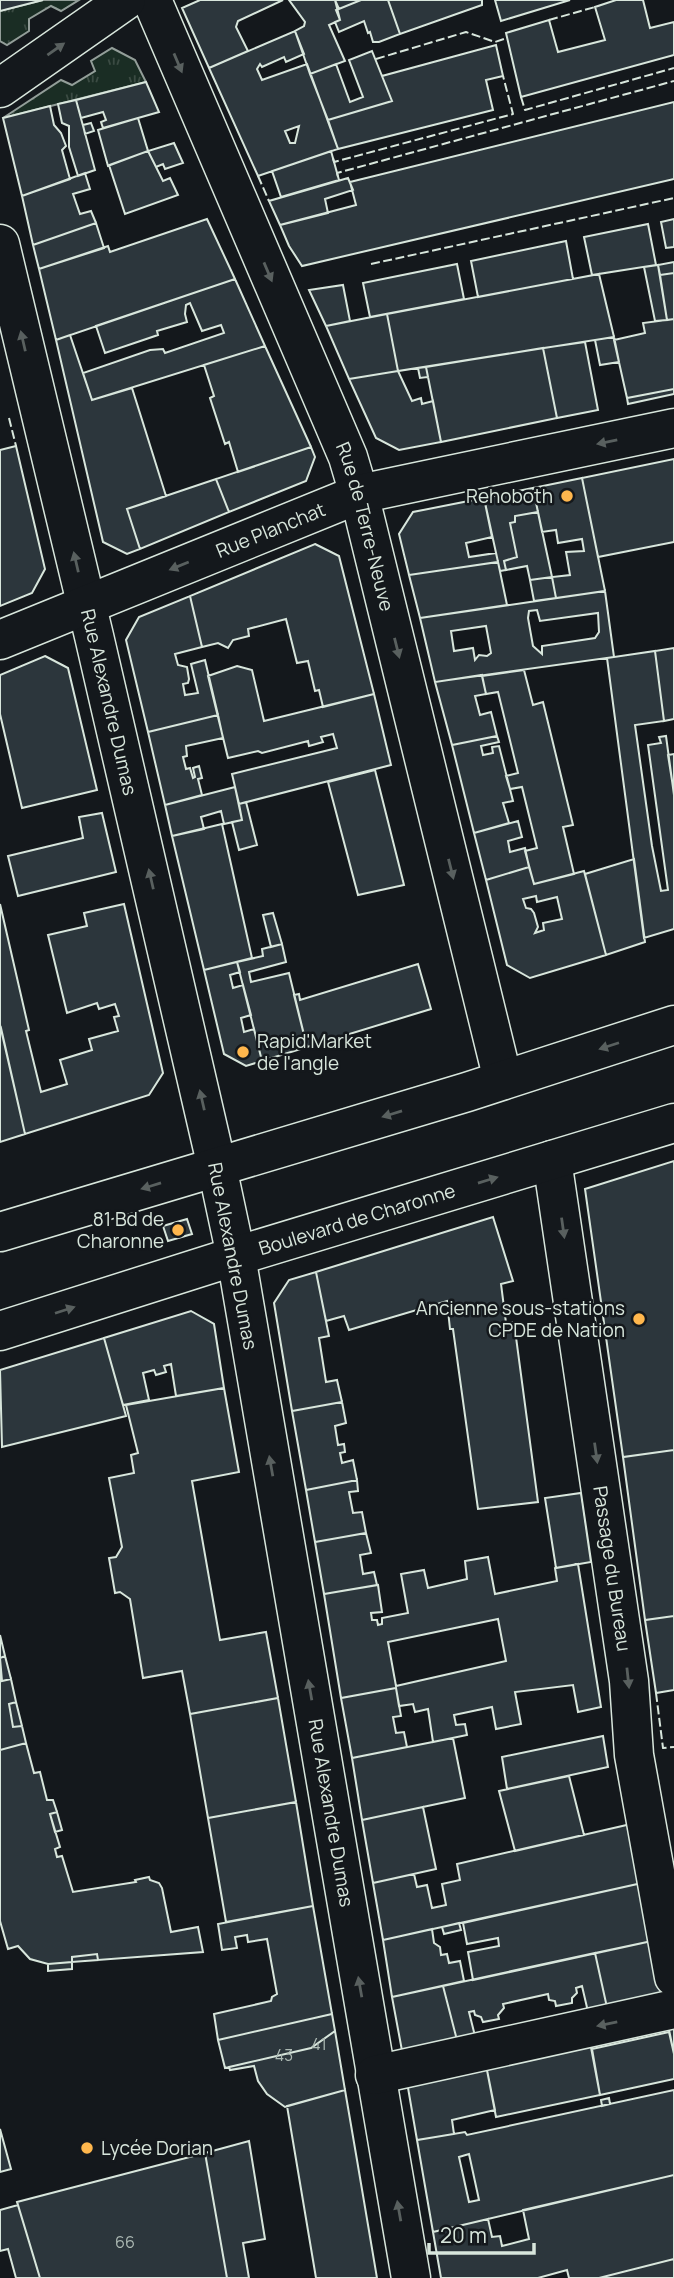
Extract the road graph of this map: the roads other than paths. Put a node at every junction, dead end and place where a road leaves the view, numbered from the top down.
1 (126, 0) edge
2 (152, 0) edge
3 (0, 88) edge
4 (0, 244) edge
5 (674, 428) edge
6 (359, 494) junction
7 (86, 604) junction
8 (0, 640) edge
9 (674, 1026) edge
10 (503, 1080) junction
11 (674, 1123) edge
12 (552, 1160) junction
13 (217, 1167) junction
14 (0, 1232) edge
15 (236, 1256) junction
16 (0, 1331) edge
17 (674, 1977) edge
18 (674, 2009) edge
19 (375, 2075) junction
20 (411, 2278) edge

3 -> 1 street
2 -> 6 street, Rue de Terre-Neuve
7 -> 4 street, Rue Alexandre Dumas
5 -> 6 street, Rue Planchat
6 -> 7 street, Rue Planchat
6 -> 10 street, Rue de Terre-Neuve
7 - 8 street, Rue Planchat
13 -> 7 street, Rue Alexandre Dumas
9 -> 10 street
10 -> 13 street
11 - 12 street, Boulevard de Charonne
15 -> 12 street, Boulevard de Charonne
12 -> 17 street, Passage du Bureau
13 -> 14 street
13 - 15 street, Rue Alexandre Dumas
16 -> 15 street, Boulevard de Charonne
19 -> 15 street, Rue Alexandre Dumas
18 -> 19 street
20 -> 19 street, Rue Alexandre Dumas

